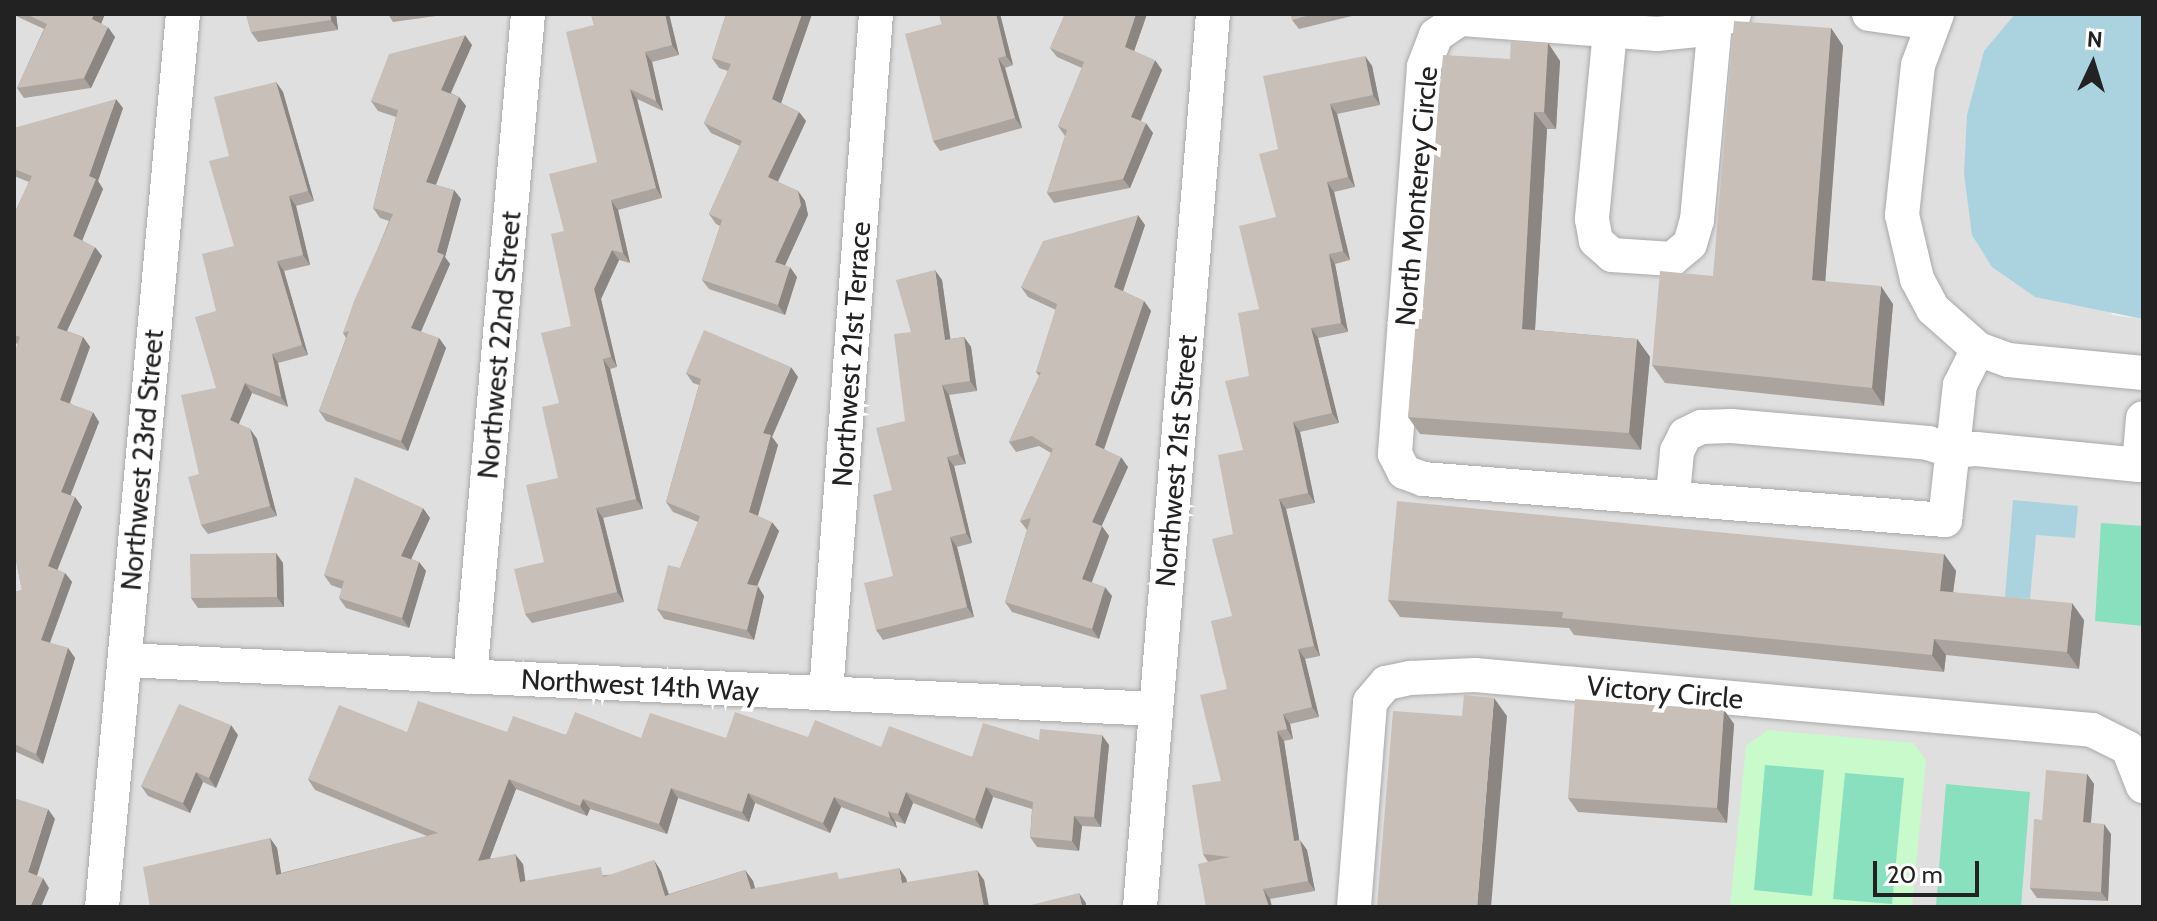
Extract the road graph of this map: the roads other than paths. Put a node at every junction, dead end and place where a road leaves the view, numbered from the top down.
1 (183, 14) edge
2 (528, 14) edge
3 (876, 14) edge
4 (1213, 14) edge
5 (1869, 14) edge
6 (1724, 18) edge
7 (1934, 18) edge
8 (1610, 31) junction
9 (1978, 349) junction
10 (2143, 373) edge
11 (2143, 418) edge
12 (1953, 451) junction
13 (1673, 495) junction
14 (125, 660) junction
15 (470, 677) junction
16 (826, 693) junction
17 (1156, 709) junction
18 (2143, 786) edge
19 (102, 907) edge
20 (1140, 907) edge
21 (1354, 907) edge

1 - 14 street, Northwest 23rd Street
2 - 15 street, Northwest 22nd Street
3 - 16 street, Northwest 21st Terrace
4 - 17 street, Northwest 21st Street
5 - 7 street
6 - 8 street, North Monterey Circle
6 - 8 street
7 - 9 street
8 - 13 street, North Monterey Circle
9 - 10 street
9 - 12 street
11 - 12 street
12 - 13 street
12 - 13 street
14 - 15 street, Northwest 14th Way
14 - 19 street, Northwest 23rd Street
15 - 16 street, Northwest 14th Way
16 - 17 street, Northwest 14th Way
17 - 20 street, Northwest 21st Street
18 - 21 street, Victory Circle

